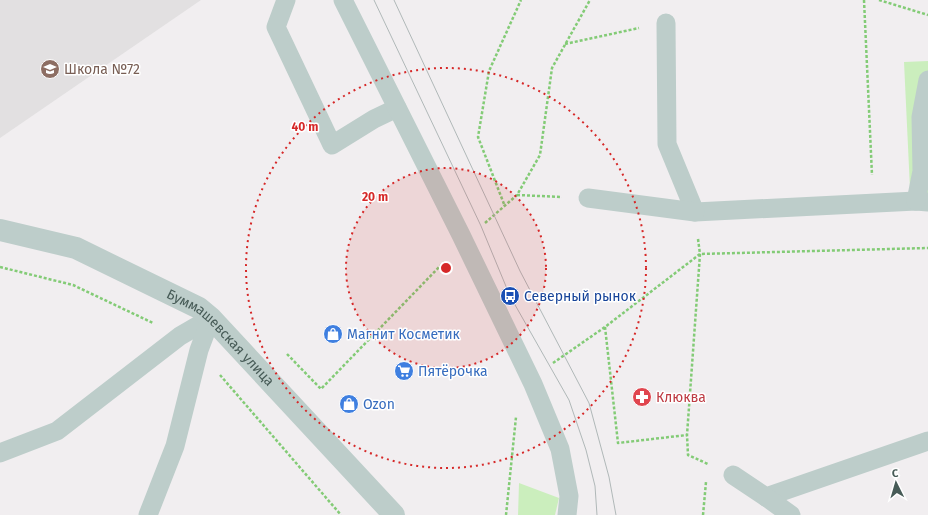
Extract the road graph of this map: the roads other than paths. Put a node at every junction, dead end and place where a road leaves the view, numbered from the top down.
1 (286, 0) edge
2 (343, 0) edge
3 (666, 23) road end
4 (928, 80) edge
5 (397, 108) junction
6 (588, 198) road end
7 (922, 201) edge
8 (695, 212) junction
9 (0, 230) edge
10 (211, 318) junction
11 (928, 441) edge
12 (0, 453) edge
13 (733, 476) road end
14 (766, 497) junction
15 (148, 515) edge
16 (394, 515) edge
17 (567, 515) edge
18 (791, 515) edge

1 - 5 lane
2 - 5 lane
3 - 8 lane
4 - 7 lane
5 - 17 lane
6 - 8 lane
7 - 8 lane
9 - 10 street, Буммашевская улица
10 - 12 lane
10 - 15 lane
10 - 16 street, Буммашевская улица
11 - 14 lane
13 - 14 lane
14 - 18 lane

